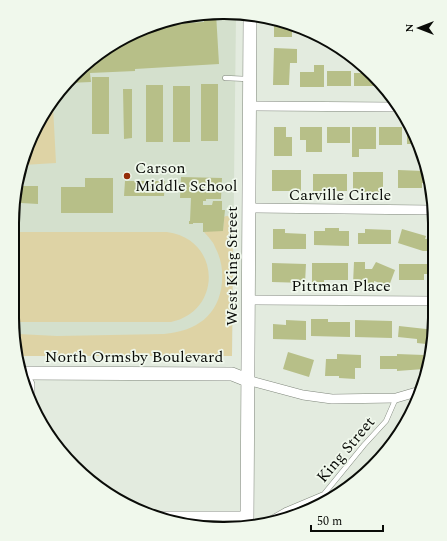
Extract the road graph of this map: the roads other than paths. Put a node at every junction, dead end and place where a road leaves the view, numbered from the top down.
1 (250, 21) edge
2 (226, 78) dead end
3 (250, 79) junction
4 (249, 106) junction
5 (392, 107) edge
6 (248, 208) junction
7 (428, 210) edge
8 (248, 300) junction
9 (428, 301) edge
10 (27, 374) edge
11 (247, 380) junction
12 (413, 393) edge
13 (396, 398) junction
14 (279, 514) edge
15 (180, 517) edge
16 (244, 521) edge
17 (247, 521) edge

1 - 3 street, West King Street
2 - 3 lane
3 - 4 street, West King Street
4 - 5 street
4 - 6 street, West King Street
6 - 7 street, Carville Circle
6 - 8 street, West King Street
8 - 9 street, Pittman Place
8 - 11 street, West King Street
10 - 11 street, North Ormsby Boulevard
11 - 13 street
11 - 17 street, West King Street
12 - 13 street
13 - 14 lane, King Street
15 - 16 street

